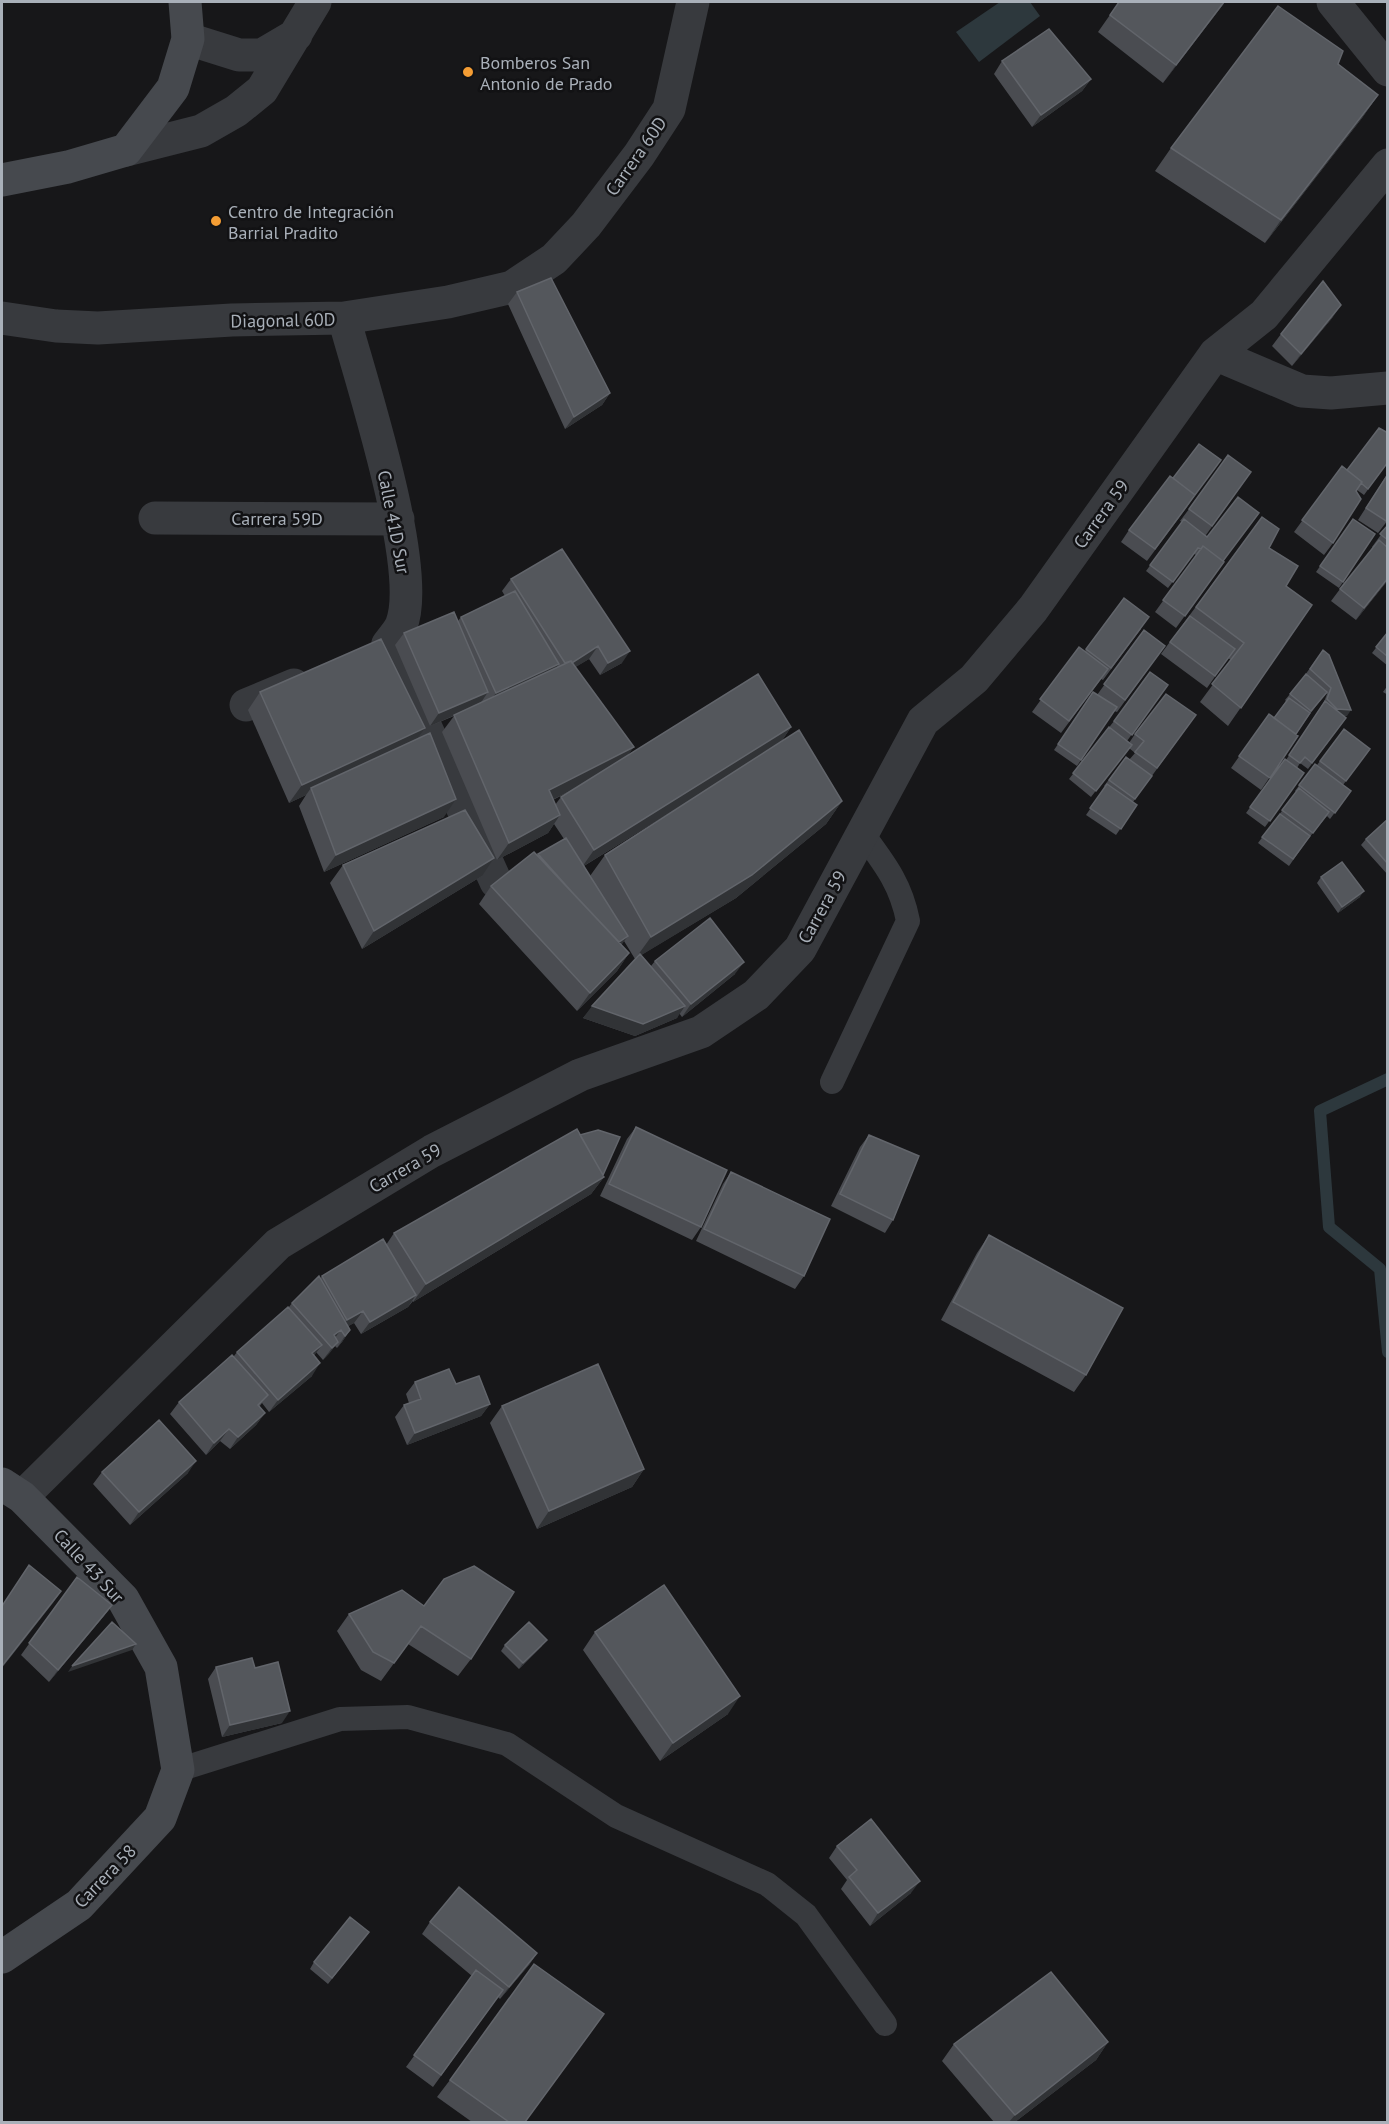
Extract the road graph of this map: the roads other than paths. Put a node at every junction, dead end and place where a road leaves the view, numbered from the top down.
1 (185, 2) edge
2 (315, 2) edge
3 (693, 2) edge
4 (1333, 2) edge
5 (297, 34) junction
6 (188, 39) junction
7 (1388, 70) edge
8 (126, 150) junction
9 (1388, 165) edge
10 (2, 180) edge
11 (554, 259) joint
12 (2, 318) edge
13 (344, 318) junction
14 (1215, 354) junction
15 (1388, 388) edge
16 (155, 518) dead end
17 (398, 519) junction
18 (322, 673) edge
19 (246, 705) dead end
20 (862, 833) junction
21 (496, 882) edge
22 (832, 1082) dead end
23 (12, 1490) edge
24 (178, 1770) junction
25 (2, 1957) edge
26 (885, 2024) dead end

1 - 6 main road
2 - 5 street
3 - 11 street, Carrera 60D
4 - 7 street
5 - 6 street
5 - 8 street
6 - 8 main road
8 - 10 main road
9 - 14 street, Carrera 59
11 - 13 street, Diagonal 60D
12 - 13 street, Diagonal 60D
13 - 17 street, Calle 41D Sur
14 - 15 street
14 - 20 street, Carrera 59
16 - 17 street, Carrera 59D
17 - 21 street, Calle 41D Sur
18 - 19 street
20 - 22 lane
20 - 23 street, Carrera 59
23 - 24 main road, Calle 43 Sur
24 - 25 main road, Carrera 58
24 - 26 lane

